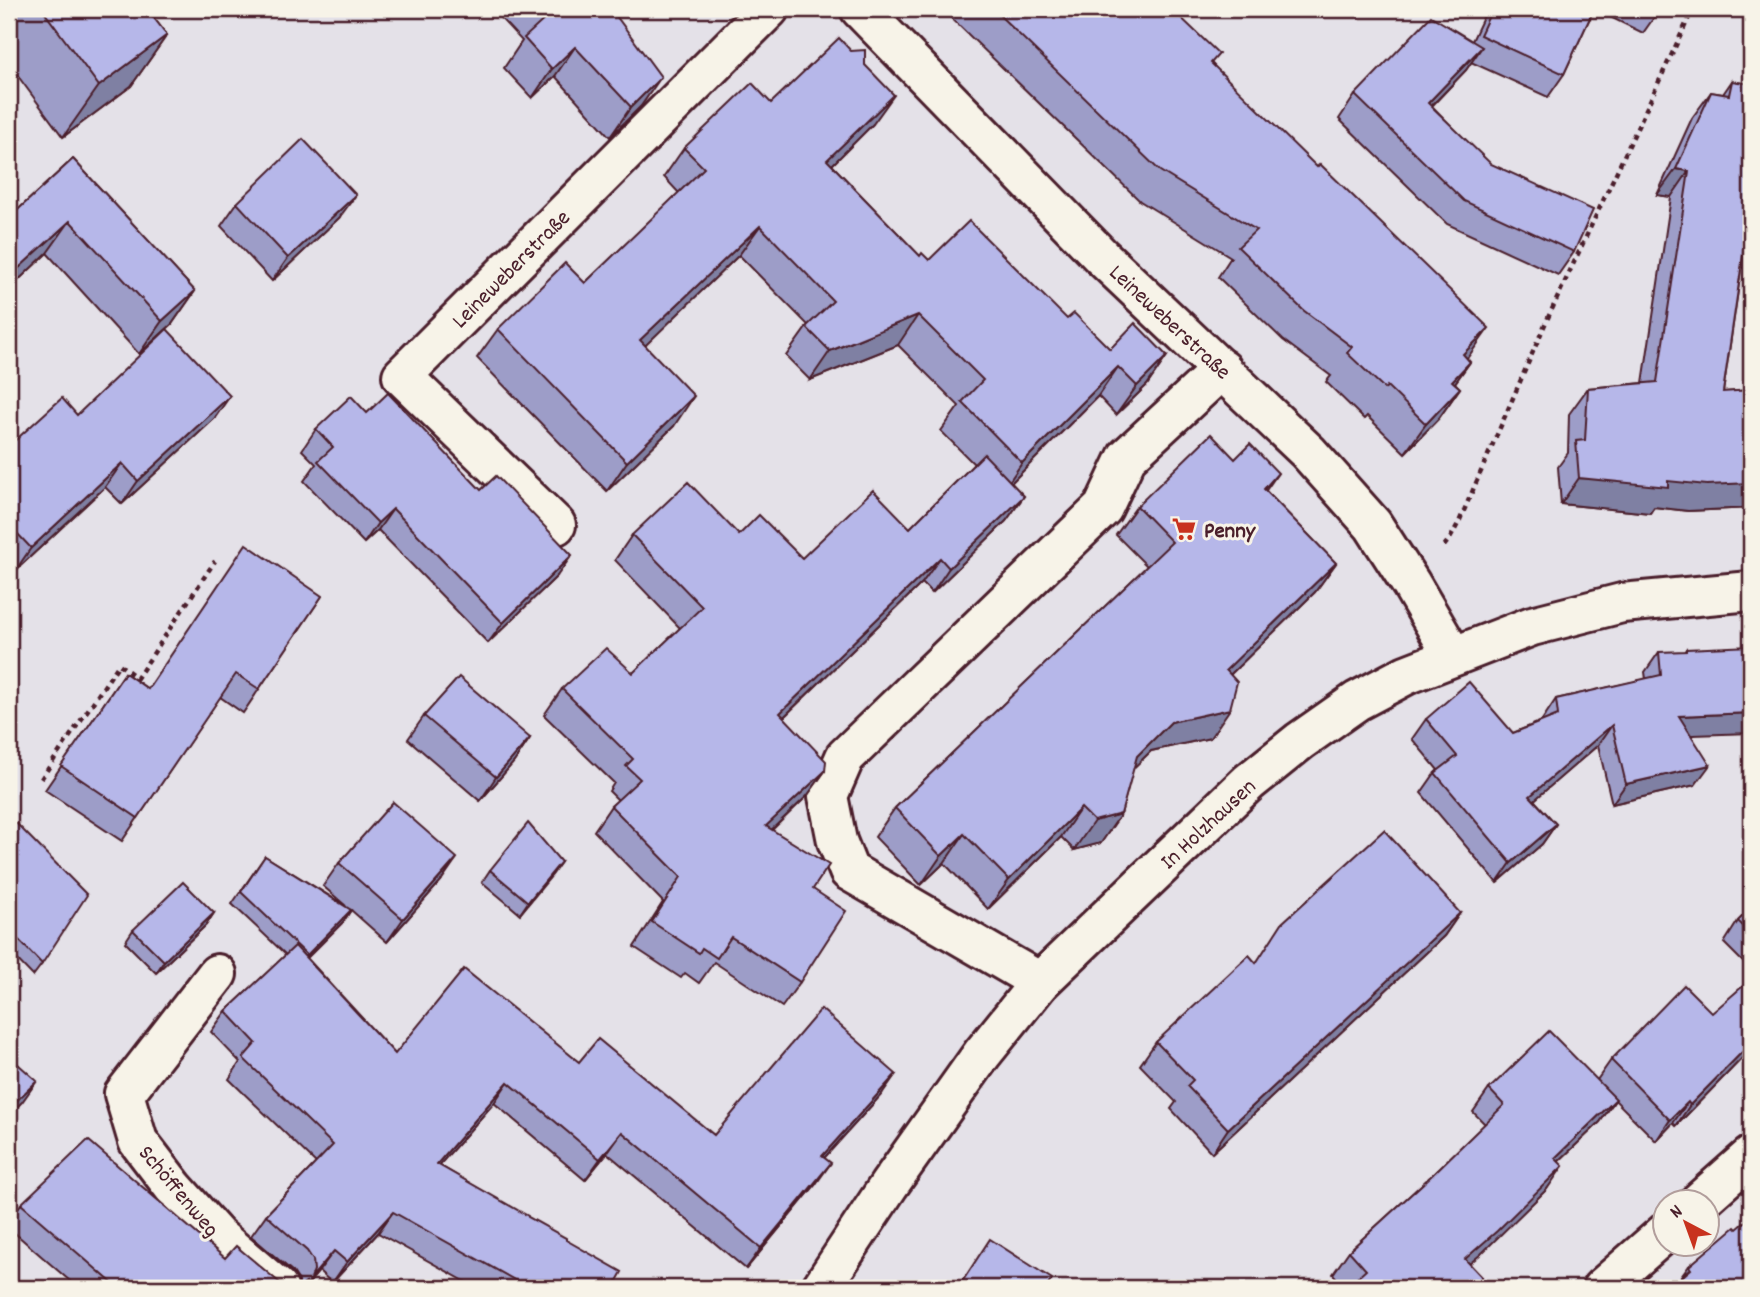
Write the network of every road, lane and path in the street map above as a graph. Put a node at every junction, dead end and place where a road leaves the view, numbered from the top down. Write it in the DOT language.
graph roads {
  1 [pos="769,9"];
  2 [pos="860,9"];
  3 [pos="1693,9"];
  4 [pos="1222,369"];
  5 [pos="556,525"];
  6 [pos="215,561"];
  7 [pos="1411,584"];
  8 [pos="1751,592"];
  9 [pos="1452,656"];
  10 [pos="41,779"];
  11 [pos="217,974"];
  12 [pos="1040,982"];
  13 [pos="1751,1156"];
  14 [pos="1715,1188"];
  15 [pos="1652,1244"];
  16 [pos="278,1288"];
  17 [pos="821,1288"];
  18 [pos="1602,1288"];
  1 -- 5 [label="street, Leineweberstraße"];
  2 -- 4 [label="street, Leineweberstraße"];
  3 -- 7 [label="path"];
  4 -- 7 [label="street, Leineweberstraße"];
  4 -- 12 [label="street"];
  6 -- 10 [label="path"];
  7 -- 9 [label="street, Leineweberstraße"];
  8 -- 9 [label="street, In Holzhausen"];
  9 -- 12 [label="street, In Holzhausen"];
  11 -- 16 [label="street, Schöffenweg"];
  12 -- 17 [label="street, In Holzhausen"];
  13 -- 14 [label="street"];
  15 -- 18 [label="street"];
}
